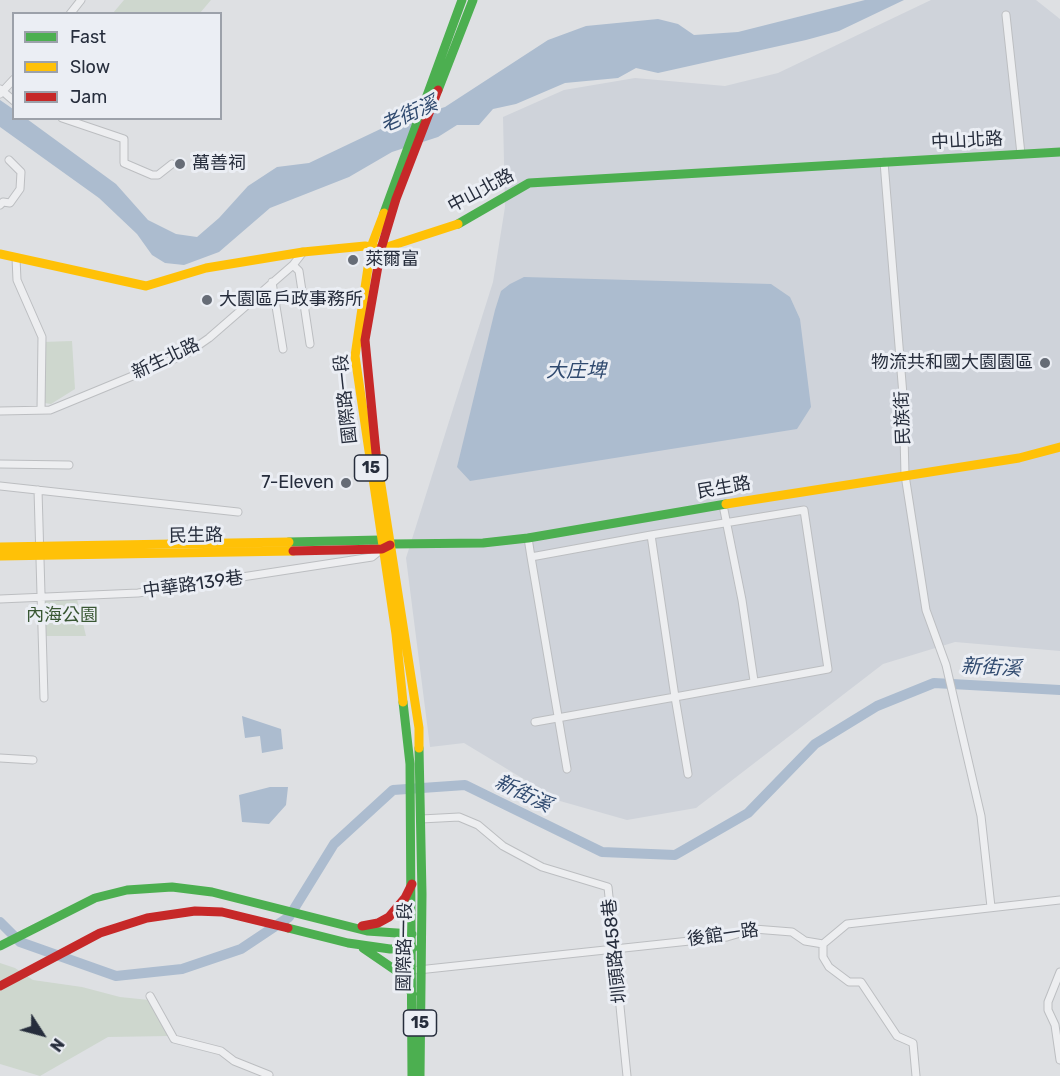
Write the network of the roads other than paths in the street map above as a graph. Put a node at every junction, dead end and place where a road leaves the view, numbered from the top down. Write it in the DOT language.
graph roads {
  1 [pos="81,0"];
  2 [pos="462,0"];
  3 [pos="473,0"];
  4 [pos="72,12"];
  5 [pos="1006,15"];
  6 [pos="12,81"];
  7 [pos="434,86"];
  8 [pos="1,92"];
  9 [pos="68,120"];
  10 [pos="1060,152"];
  11 [pos="1021,154"];
  12 [pos="9,160"];
  13 [pos="884,162"];
  14 [pos="172,164"];
  15 [pos="0,205"];
  16 [pos="376,248"];
  17 [pos="303,252"];
  18 [pos="0,254"];
  19 [pos="16,258"];
  20 [pos="292,265"];
  21 [pos="272,282"];
  22 [pos="310,344"];
  23 [pos="283,349"];
  24 [pos="41,410"];
  25 [pos="0,411"];
  26 [pos="1060,447"];
  27 [pos="0,464"];
  28 [pos="69,465"];
  29 [pos="905,475"];
  30 [pos="0,486"];
  31 [pos="38,490"];
  32 [pos="723,505"];
  33 [pos="238,512"];
  34 [pos="724,522"];
  35 [pos="651,535"];
  36 [pos="528,538"];
  37 [pos="381,544"];
  38 [pos="392,544"];
  39 [pos="0,547"];
  40 [pos="41,551"];
  41 [pos="0,556"];
  42 [pos="531,557"];
  43 [pos="42,596"];
  44 [pos="0,598"];
  45 [pos="754,681"];
  46 [pos="675,697"];
  47 [pos="44,698"];
  48 [pos="558,716"];
  49 [pos="535,722"];
  50 [pos="0,758"];
  51 [pos="33,760"];
  52 [pos="567,769"];
  53 [pos="688,774"];
  54 [pos="421,819"];
  55 [pos="412,884"];
  56 [pos="1060,900"];
  57 [pos="990,907"];
  58 [pos="351,927"];
  59 [pos="417,936"];
  60 [pos="348,943"];
  61 [pos="822,944"];
  62 [pos="0,946"];
  63 [pos="412,948"];
  64 [pos="615,948"];
  65 [pos="416,971"];
  66 [pos="1060,972"];
  67 [pos="0,986"];
  68 [pos="412,994"];
  69 [pos="150,996"];
  70 [pos="1060,1060"];
  71 [pos="269,1075"];
  72 [pos="412,1076"];
  73 [pos="420,1076"];
  74 [pos="627,1076"];
  75 [pos="916,1076"];
  1 -- 4 [label="street"];
  2 -- 7 [label="main road, 15"];
  3 -- 7 [label="main road, 15"];
  5 -- 11 [label="street"];
  6 -- 8 [label="street"];
  7 -- 16 [label="main road, 國際路一段 / 15"];
  9 -- 14 [label="street"];
  10 -- 11 [label="main road, 中山北路"];
  11 -- 13 [label="main road, 中山北路"];
  12 -- 15 [label="street"];
  13 -- 16 [label="main road, 中山北路"];
  13 -- 29 [label="street, 民族街"];
  16 -- 17 [label="main road, 中山北路"];
  16 -- 37 [label="main road, 國際路一段 / 15"];
  16 -- 38 [label="main road, 國際路一段 / 15"];
  17 -- 19 [label="main road, 中山北路"];
  17 -- 20 [label="street, 新生北路"];
  18 -- 19 [label="main road, 中山北路"];
  19 -- 24 [label="street"];
  20 -- 21 [label="street, 新生北路"];
  20 -- 22 [label="street"];
  21 -- 23 [label="street"];
  21 -- 24 [label="street, 新生北路"];
  24 -- 25 [label="street, 新生北路"];
  26 -- 29 [label="main road, 民生路"];
  27 -- 28 [label="street"];
  29 -- 32 [label="main road, 民生路"];
  29 -- 57 [label="street, 民族街"];
  30 -- 31 [label="street"];
  31 -- 33 [label="street"];
  31 -- 40 [label="street"];
  32 -- 34 [label="street"];
  32 -- 36 [label="main road, 民生路"];
  34 -- 35 [label="street"];
  34 -- 45 [label="street"];
  34 -- 45 [label="street"];
  35 -- 42 [label="street"];
  35 -- 46 [label="street"];
  36 -- 38 [label="main road, 民生路"];
  36 -- 42 [label="street"];
  37 -- 38 [label="main road, 民生路"];
  37 -- 40 [label="main road, 民生路"];
  37 -- 43 [label="street, 中華路139巷"];
  37 -- 55 [label="main road, 國際路一段 / 15"];
  38 -- 54 [label="main road, 國際路一段 / 15"];
  39 -- 40 [label="main road, 民生路"];
  40 -- 41 [label="main road, 民生路"];
  40 -- 43 [label="street"];
  42 -- 48 [label="street"];
  43 -- 44 [label="street, 中華路139巷"];
  43 -- 47 [label="street"];
  45 -- 46 [label="street"];
  46 -- 48 [label="street"];
  46 -- 53 [label="street"];
  48 -- 49 [label="street"];
  48 -- 52 [label="street"];
  50 -- 51 [label="street"];
  54 -- 59 [label="main road, 國際路一段 / 15"];
  54 -- 64 [label="street, 圳頭路458巷"];
  55 -- 58 [label="main road"];
  55 -- 59 [label="main road, 國際路一段 / 15"];
  56 -- 57 [label="street"];
  57 -- 61 [label="street"];
  58 -- 59 [label="main road"];
  58 -- 62 [label="main road"];
  59 -- 63 [label="main road"];
  59 -- 65 [label="main road, 國際路一段 / 15"];
  60 -- 63 [label="main road"];
  60 -- 67 [label="main road"];
  60 -- 68 [label="main road"];
  61 -- 64 [label="street, 後館一路"];
  61 -- 75 [label="street"];
  63 -- 65 [label="main road, 國際路一段 / 15"];
  64 -- 65 [label="street, 後館一路"];
  64 -- 74 [label="street, 圳頭路458巷"];
  65 -- 68 [label="main road, 國際路一段 / 15"];
  65 -- 73 [label="main road, 國際路一段 / 15"];
  66 -- 70 [label="street"];
  68 -- 72 [label="main road, 國際路一段 / 15"];
  69 -- 71 [label="street"];
}
